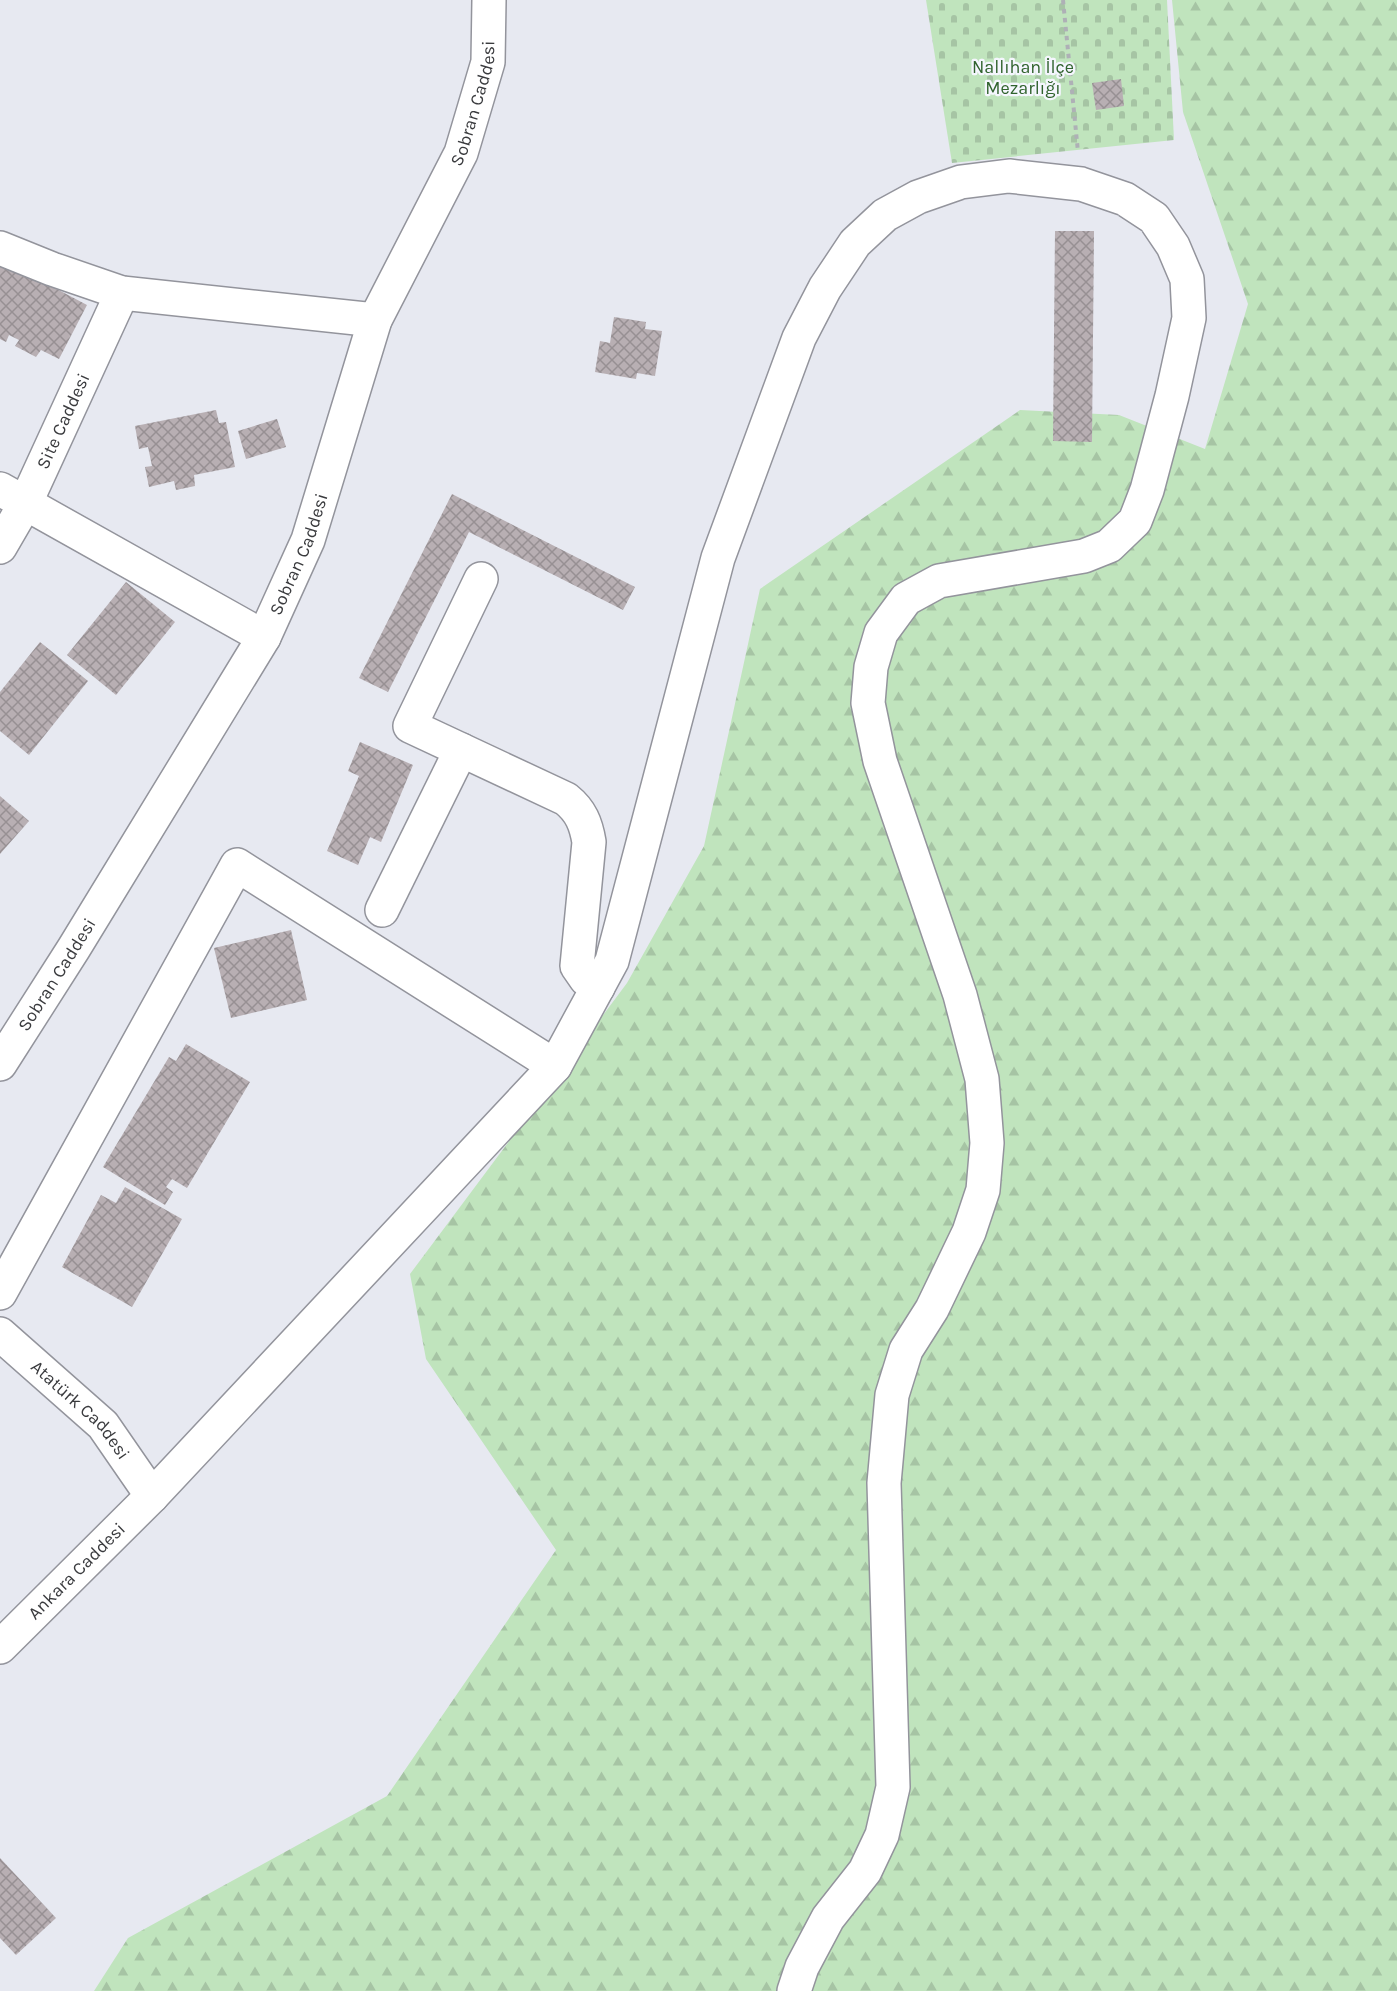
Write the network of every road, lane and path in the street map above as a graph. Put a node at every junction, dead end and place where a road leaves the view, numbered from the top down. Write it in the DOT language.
graph roads {
  1 [pos="489,0"];
  2 [pos="1063,0"];
  3 [pos="1081,184"];
  4 [pos="0,248"];
  5 [pos="122,293"];
  6 [pos="375,320"];
  7 [pos="13,497"];
  8 [pos="0,547"];
  9 [pos="481,579"];
  10 [pos="264,637"];
  11 [pos="461,750"];
  12 [pos="382,910"];
  13 [pos="598,987"];
  14 [pos="0,1064"];
  15 [pos="555,1066"];
  16 [pos="0,1293"];
  17 [pos="0,1334"];
  18 [pos="152,1496"];
  19 [pos="0,1647"];
  20 [pos="794,1991"];
  1 -- 6 [label="street, Sobran Caddesi"];
  2 -- 3 [label="path"];
  3 -- 13 [label="street, Ankara Caddesi"];
  3 -- 20 [label="street, Ankara Caddesi"];
  4 -- 5 [label="street"];
  5 -- 6 [label="street"];
  5 -- 7 [label="street, Site Caddesi"];
  6 -- 10 [label="street, Sobran Caddesi"];
  7 -- 8 [label="street, Site Caddesi"];
  7 -- 10 [label="street"];
  9 -- 11 [label="street"];
  10 -- 14 [label="street, Sobran Caddesi"];
  11 -- 12 [label="street"];
  11 -- 13 [label="street"];
  13 -- 15 [label="street, Ankara Caddesi"];
  15 -- 16 [label="street"];
  15 -- 18 [label="street, Ankara Caddesi"];
  17 -- 18 [label="street, Atatürk Caddesi"];
  18 -- 19 [label="street, Ankara Caddesi"];
}
